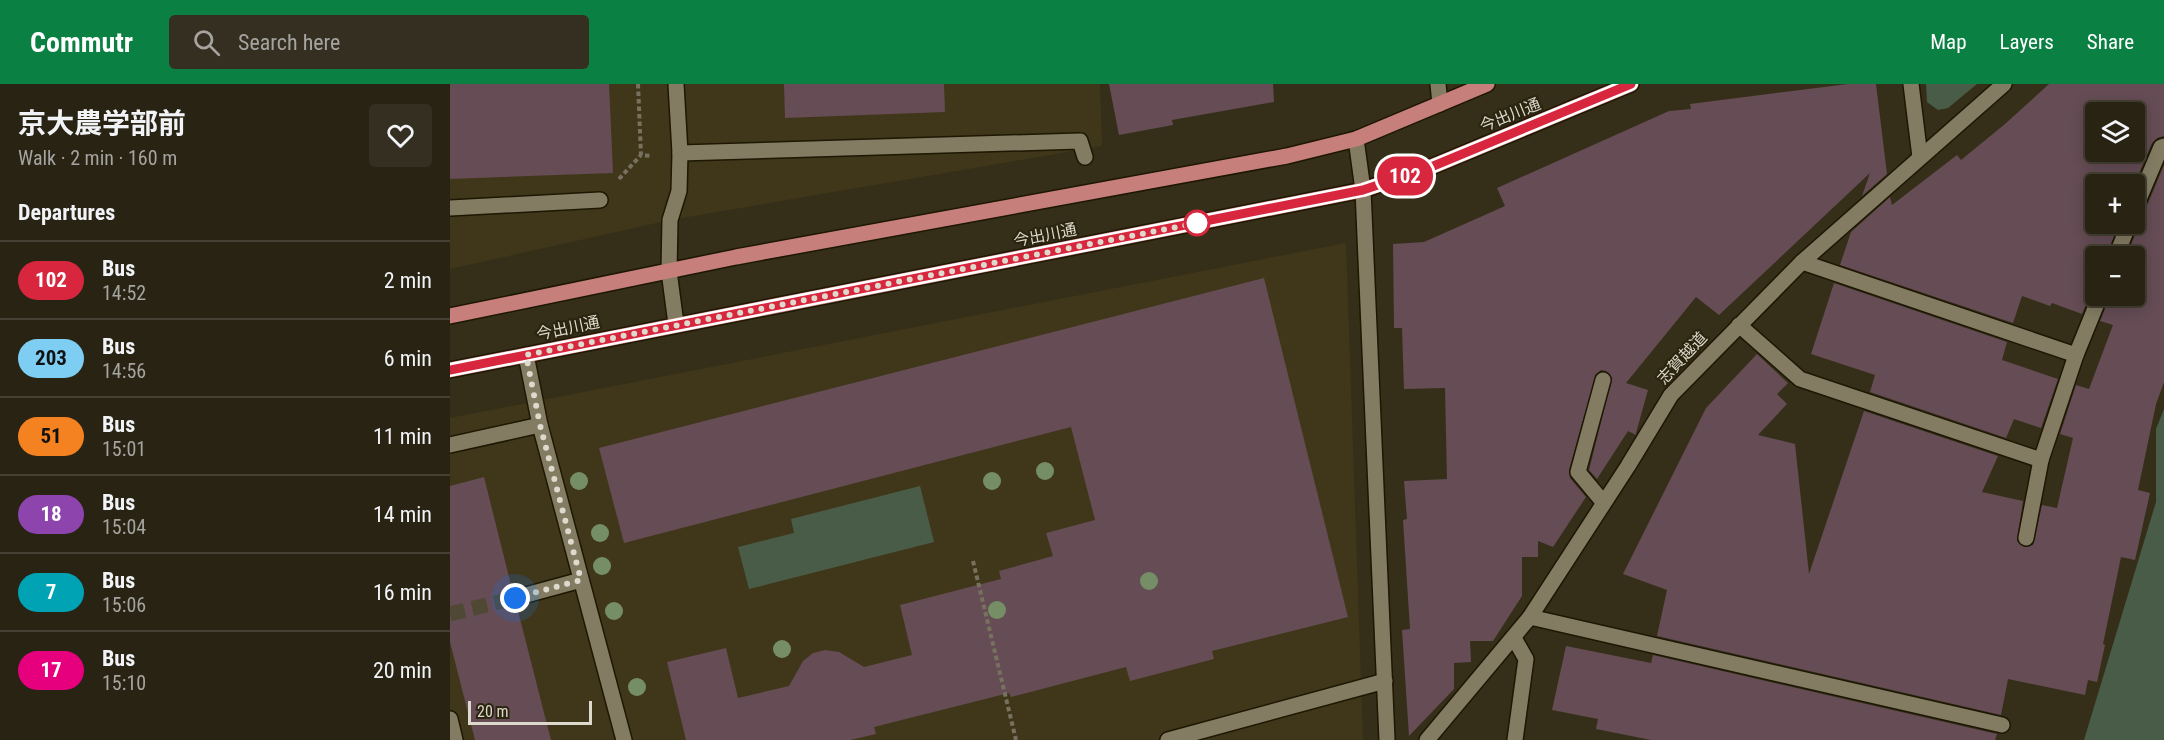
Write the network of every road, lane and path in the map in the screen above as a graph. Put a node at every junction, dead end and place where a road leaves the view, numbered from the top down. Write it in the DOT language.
graph roads {
  1 [pos="676,84"];
  2 [pos="1438,84"];
  3 [pos="1487,84"];
  4 [pos="1631,84"];
  5 [pos="1911,84"];
  6 [pos="2004,84"];
  7 [pos="1440,104"];
  8 [pos="1356,139"];
  9 [pos="2164,146"];
  10 [pos="680,153"];
  11 [pos="1085,157"];
  12 [pos="1920,157"];
  13 [pos="2145,185"];
  14 [pos="1363,190"];
  15 [pos="600,200"];
  16 [pos="450,208"];
  17 [pos="1802,262"];
  18 [pos="669,270"];
  19 [pos="2096,306"];
  20 [pos="450,316"];
  21 [pos="676,324"];
  22 [pos="1739,325"];
  23 [pos="526,355"];
  24 [pos="2076,355"];
  25 [pos="450,370"];
  26 [pos="1603,380"];
  27 [pos="540,425"];
  28 [pos="450,445"];
  29 [pos="2042,460"];
  30 [pos="1603,502"];
  31 [pos="2026,538"];
  32 [pos="973,561"];
  33 [pos="581,580"];
  34 [pos="515,598"];
  35 [pos="1530,617"];
  36 [pos="1514,638"];
  37 [pos="1384,681"];
  38 [pos="450,719"];
  39 [pos="2002,725"];
  40 [pos="455,740"];
  41 [pos="624,740"];
  42 [pos="1016,740"];
  43 [pos="1168,740"];
  44 [pos="1387,740"];
  45 [pos="1427,740"];
  46 [pos="1515,740"];
  1 -- 10 [label="street"];
  2 -- 7 [label="street"];
  3 -- 7 [label="main road, 今出川通"];
  4 -- 14 [label="main road, 今出川通"];
  5 -- 12 [label="street"];
  6 -- 12 [label="street, 志賀越道"];
  7 -- 8 [label="main road, 今出川通"];
  8 -- 14 [label="street"];
  8 -- 18 [label="main road, 今出川通"];
  9 -- 13 [label="street"];
  10 -- 11 [label="street"];
  10 -- 18 [label="street"];
  12 -- 17 [label="street, 志賀越道"];
  14 -- 21 [label="main road, 今出川通"];
  14 -- 37 [label="street"];
  15 -- 16 [label="street"];
  17 -- 22 [label="street, 志賀越道"];
  17 -- 24 [label="street"];
  18 -- 20 [label="main road, 今出川通"];
  18 -- 21 [label="street"];
  19 -- 24 [label="street"];
  21 -- 23 [label="main road, 今出川通"];
  22 -- 29 [label="street"];
  22 -- 30 [label="street, 志賀越道"];
  23 -- 25 [label="main road, 今出川通"];
  23 -- 27 [label="street"];
  24 -- 29 [label="street"];
  26 -- 30 [label="street"];
  27 -- 28 [label="street"];
  27 -- 33 [label="street"];
  29 -- 31 [label="street"];
  30 -- 35 [label="street, 志賀越道"];
  32 -- 42 [label="path"];
  33 -- 34 [label="street"];
  33 -- 41 [label="street"];
  35 -- 36 [label="street, 志賀越道"];
  35 -- 39 [label="street"];
  36 -- 45 [label="street, 志賀越道"];
  36 -- 46 [label="street"];
  37 -- 43 [label="street"];
  37 -- 44 [label="street"];
  38 -- 40 [label="street"];
}
